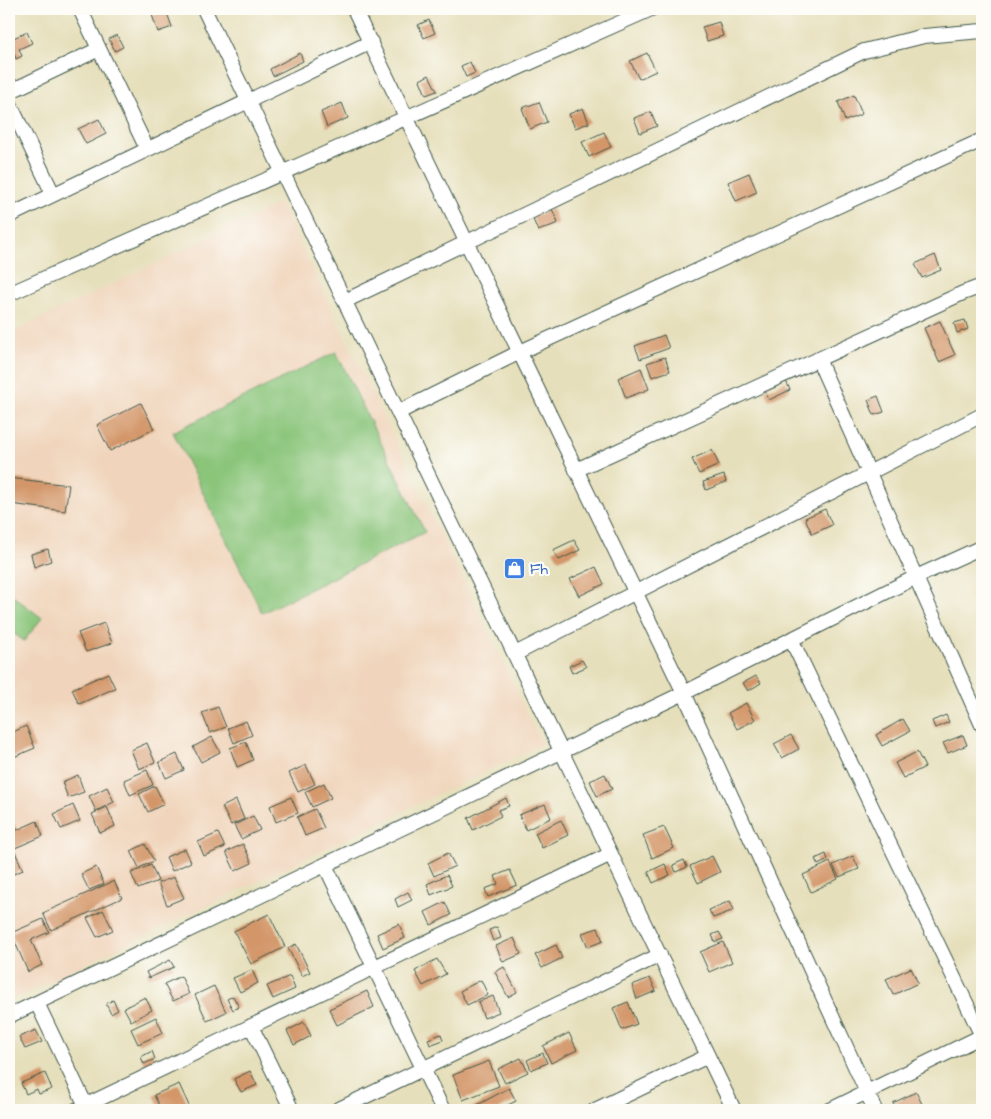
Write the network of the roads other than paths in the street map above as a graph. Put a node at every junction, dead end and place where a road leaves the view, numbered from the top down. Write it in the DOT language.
graph roads {
  1 [pos="80,9"];
  2 [pos="204,9"];
  3 [pos="354,9"];
  4 [pos="651,9"];
  5 [pos="982,31"];
  6 [pos="371,42"];
  7 [pos="99,49"];
  8 [pos="9,92"];
  9 [pos="249,101"];
  10 [pos="9,102"];
  11 [pos="406,117"];
  12 [pos="982,140"];
  13 [pos="147,149"];
  14 [pos="282,173"];
  15 [pos="53,194"];
  16 [pos="9,216"];
  17 [pos="467,242"];
  18 [pos="982,286"];
  19 [pos="9,294"];
  20 [pos="345,301"];
  21 [pos="520,352"];
  22 [pos="818,359"];
  23 [pos="398,412"];
  24 [pos="982,415"];
  25 [pos="576,470"];
  26 [pos="869,473"];
  27 [pos="982,547"];
  28 [pos="916,577"];
  29 [pos="635,592"];
  30 [pos="791,639"];
  31 [pos="515,654"];
  32 [pos="684,693"];
  33 [pos="982,725"];
  34 [pos="562,751"];
  35 [pos="611,854"];
  36 [pos="325,865"];
  37 [pos="660,955"];
  38 [pos="374,967"];
  39 [pos="37,1003"];
  40 [pos="9,1016"];
  41 [pos="252,1026"];
  42 [pos="982,1036"];
  43 [pos="708,1056"];
  44 [pos="423,1069"];
  45 [pos="867,1092"];
  46 [pos="83,1109"];
  47 [pos="292,1110"];
  48 [pos="337,1110"];
  49 [pos="443,1110"];
  50 [pos="595,1110"];
  51 [pos="734,1110"];
  52 [pos="830,1110"];
  53 [pos="875,1110"];
  1 -- 7 [label="street"];
  2 -- 9 [label="street"];
  3 -- 6 [label="street"];
  4 -- 11 [label="street"];
  5 -- 17 [label="street"];
  6 -- 9 [label="street"];
  6 -- 11 [label="street"];
  7 -- 8 [label="street"];
  7 -- 13 [label="street"];
  9 -- 13 [label="street"];
  9 -- 14 [label="street"];
  10 -- 15 [label="street"];
  11 -- 14 [label="street"];
  11 -- 17 [label="street"];
  12 -- 21 [label="street"];
  13 -- 15 [label="street"];
  14 -- 19 [label="street"];
  14 -- 20 [label="street"];
  15 -- 16 [label="street"];
  17 -- 20 [label="street"];
  17 -- 21 [label="street"];
  18 -- 22 [label="street"];
  20 -- 23 [label="street"];
  21 -- 23 [label="street"];
  21 -- 25 [label="street"];
  22 -- 25 [label="street"];
  22 -- 26 [label="street"];
  23 -- 31 [label="street"];
  24 -- 26 [label="street"];
  25 -- 29 [label="street"];
  26 -- 28 [label="street"];
  26 -- 29 [label="street"];
  27 -- 28 [label="street"];
  28 -- 30 [label="street"];
  28 -- 33 [label="street"];
  29 -- 31 [label="street"];
  29 -- 32 [label="street"];
  30 -- 32 [label="street"];
  30 -- 42 [label="street"];
  31 -- 34 [label="street"];
  32 -- 34 [label="street"];
  32 -- 45 [label="street"];
  34 -- 35 [label="street"];
  34 -- 36 [label="street"];
  35 -- 37 [label="street"];
  35 -- 38 [label="street"];
  36 -- 38 [label="street"];
  36 -- 39 [label="street"];
  37 -- 43 [label="street"];
  37 -- 44 [label="street"];
  38 -- 41 [label="street"];
  38 -- 44 [label="street"];
  39 -- 40 [label="street"];
  39 -- 46 [label="street"];
  41 -- 46 [label="street"];
  41 -- 47 [label="street"];
  42 -- 45 [label="street"];
  43 -- 50 [label="street"];
  43 -- 51 [label="street"];
  44 -- 48 [label="street"];
  44 -- 49 [label="street"];
  45 -- 52 [label="street"];
  45 -- 53 [label="street"];
}
